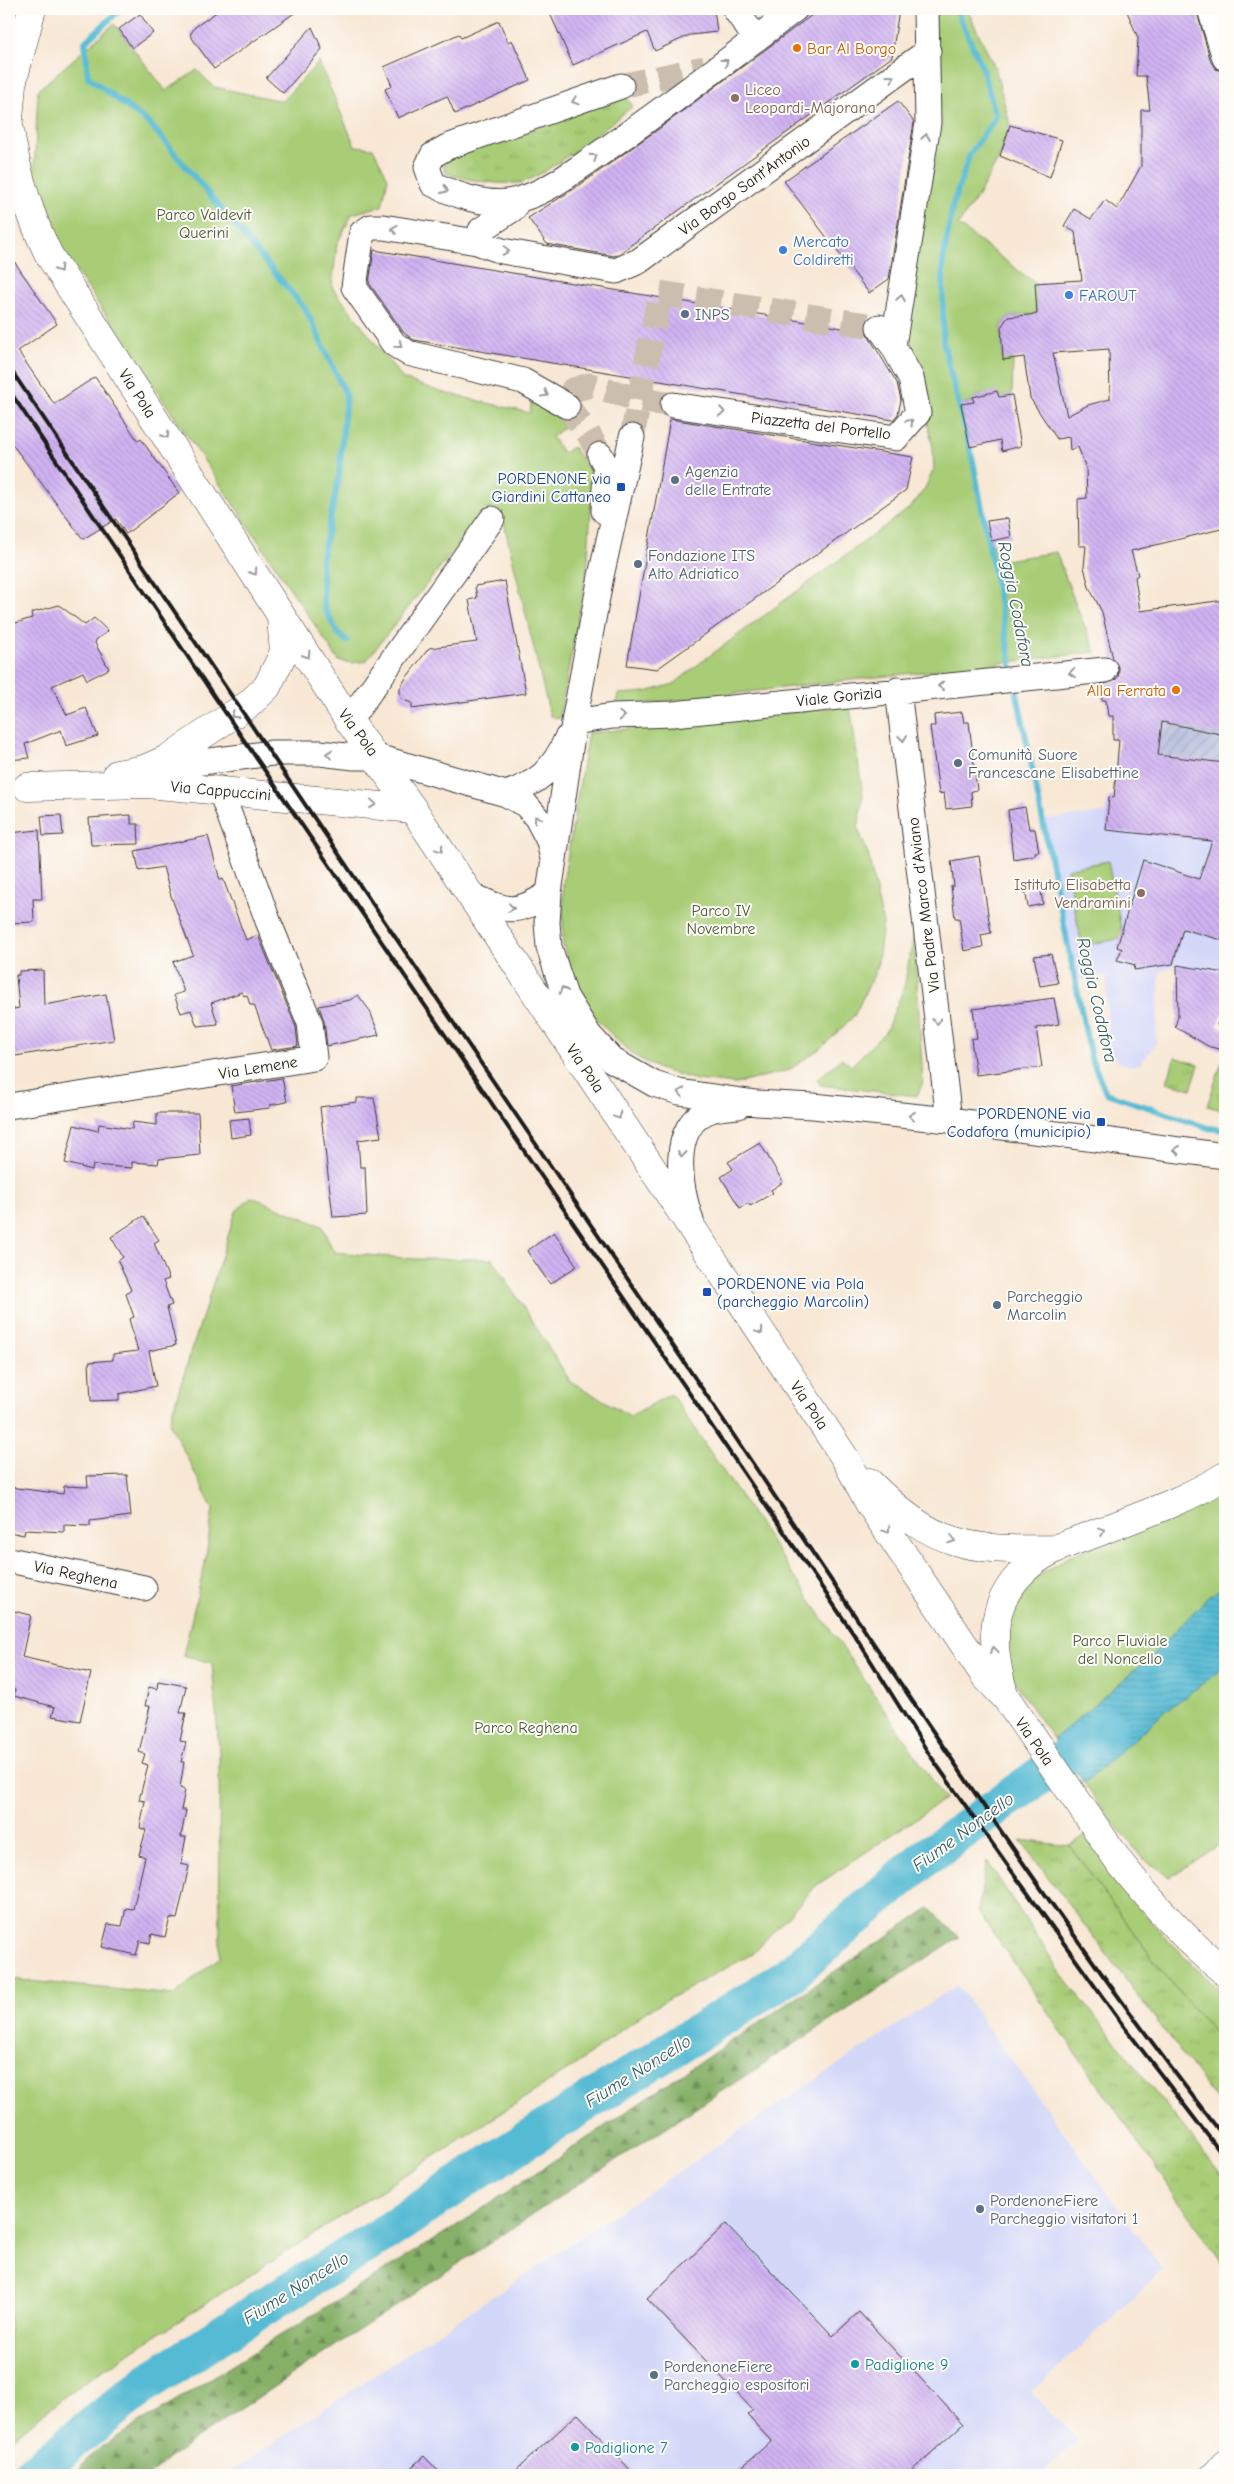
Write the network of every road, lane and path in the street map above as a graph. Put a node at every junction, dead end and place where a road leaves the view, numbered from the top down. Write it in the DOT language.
graph roads {
  1 [pos="32,9"];
  2 [pos="735,9"];
  3 [pos="795,9"];
  4 [pos="914,9"];
  5 [pos="926,9"];
  6 [pos="1210,9"];
  7 [pos="756,39"];
  8 [pos="928,51"];
  9 [pos="1225,58"];
  10 [pos="621,86"];
  11 [pos="9,119"];
  12 [pos="9,125"];
  13 [pos="514,208"];
  14 [pos="477,242"];
  15 [pos="674,405"];
  16 [pos="566,406"];
  17 [pos="630,439"];
  18 [pos="600,455"];
  19 [pos="492,518"];
  20 [pos="601,576"];
  21 [pos="281,614"];
  22 [pos="1105,670"];
  23 [pos="898,690"];
  24 [pos="348,720"];
  25 [pos="574,722"];
  26 [pos="377,757"];
  27 [pos="144,769"];
  28 [pos="18,788"];
  29 [pos="220,789"];
  30 [pos="506,794"];
  31 [pos="414,809"];
  32 [pos="554,864"];
  33 [pos="549,894"];
  34 [pos="471,895"];
  35 [pos="756,1104"];
  36 [pos="9,1106"];
  37 [pos="949,1120"];
  38 [pos="1224,1156"];
  39 [pos="695,1232"];
  40 [pos="845,1458"];
  41 [pos="1225,1476"];
  42 [pos="1056,1549"];
  43 [pos="9,1560"];
  44 [pos="144,1588"];
  45 [pos="1006,1698"];
  46 [pos="1225,1972"];
  47 [pos="1225,2464"];
  48 [pos="1214,2475"];
  1 -- 11 [label="main road"];
  2 -- 7 [label="street"];
  3 -- 7 [label="street"];
  4 -- 8 [label="street"];
  5 -- 8 [label="street"];
  6 -- 9 [label="street"];
  10 -- 7 [label="street, one-way"];
  14 -- 8 [label="street, Via Borgo Sant'Antonio, one-way"];
  15 -- 8 [label="street, Piazzetta del Portello, one-way"];
  12 -- 21 [label="main road, Via Pola, one-way"];
  13 -- 14 [label="street"];
  14 -- 16 [label="street, Via Borgo Sant'Antonio, one-way"];
  17 -- 20 [label="street"];
  18 -- 20 [label="street"];
  19 -- 24 [label="street"];
  20 -- 25 [label="street"];
  21 -- 24 [label="main road, Via Pola, one-way"];
  21 -- 27 [label="main road, Via Cappuccini, one-way"];
  22 -- 23 [label="street, Viale Gorizia, one-way"];
  25 -- 23 [label="street, Viale Gorizia, one-way"];
  23 -- 37 [label="street, Via Padre Marco d'Aviano, one-way"];
  24 -- 26 [label="main road, Via Pola"];
  25 -- 30 [label="street"];
  25 -- 32 [label="street"];
  26 -- 27 [label="street, Via Cappuccini, one-way"];
  26 -- 30 [label="street, Via Cappuccini"];
  26 -- 31 [label="main road, Via Pola"];
  27 -- 28 [label="main road, Via Cappuccini"];
  28 -- 29 [label="main road, Via Cappuccini"];
  29 -- 31 [label="main road, Via Cappuccini, one-way"];
  29 -- 36 [label="street, Via Lemene"];
  32 -- 30 [label="street, Via Cappuccini, one-way"];
  31 -- 34 [label="main road, Via Pola, one-way"];
  32 -- 33 [label="street"];
  34 -- 33 [label="street, one-way"];
  35 -- 33 [label="street, one-way"];
  34 -- 39 [label="main road, Via Pola, one-way"];
  37 -- 35 [label="street, one-way"];
  35 -- 39 [label="street, one-way"];
  38 -- 37 [label="street, one-way"];
  39 -- 40 [label="main road, Via Pola, one-way"];
  40 -- 42 [label="main road, one-way"];
  40 -- 45 [label="main road, Via Pola, one-way"];
  42 -- 41 [label="main road, one-way"];
  45 -- 42 [label="main road, one-way"];
  43 -- 44 [label="street, Via Reghena"];
  45 -- 46 [label="main road, Via Pola"];
  47 -- 48 [label="main road"];
}
